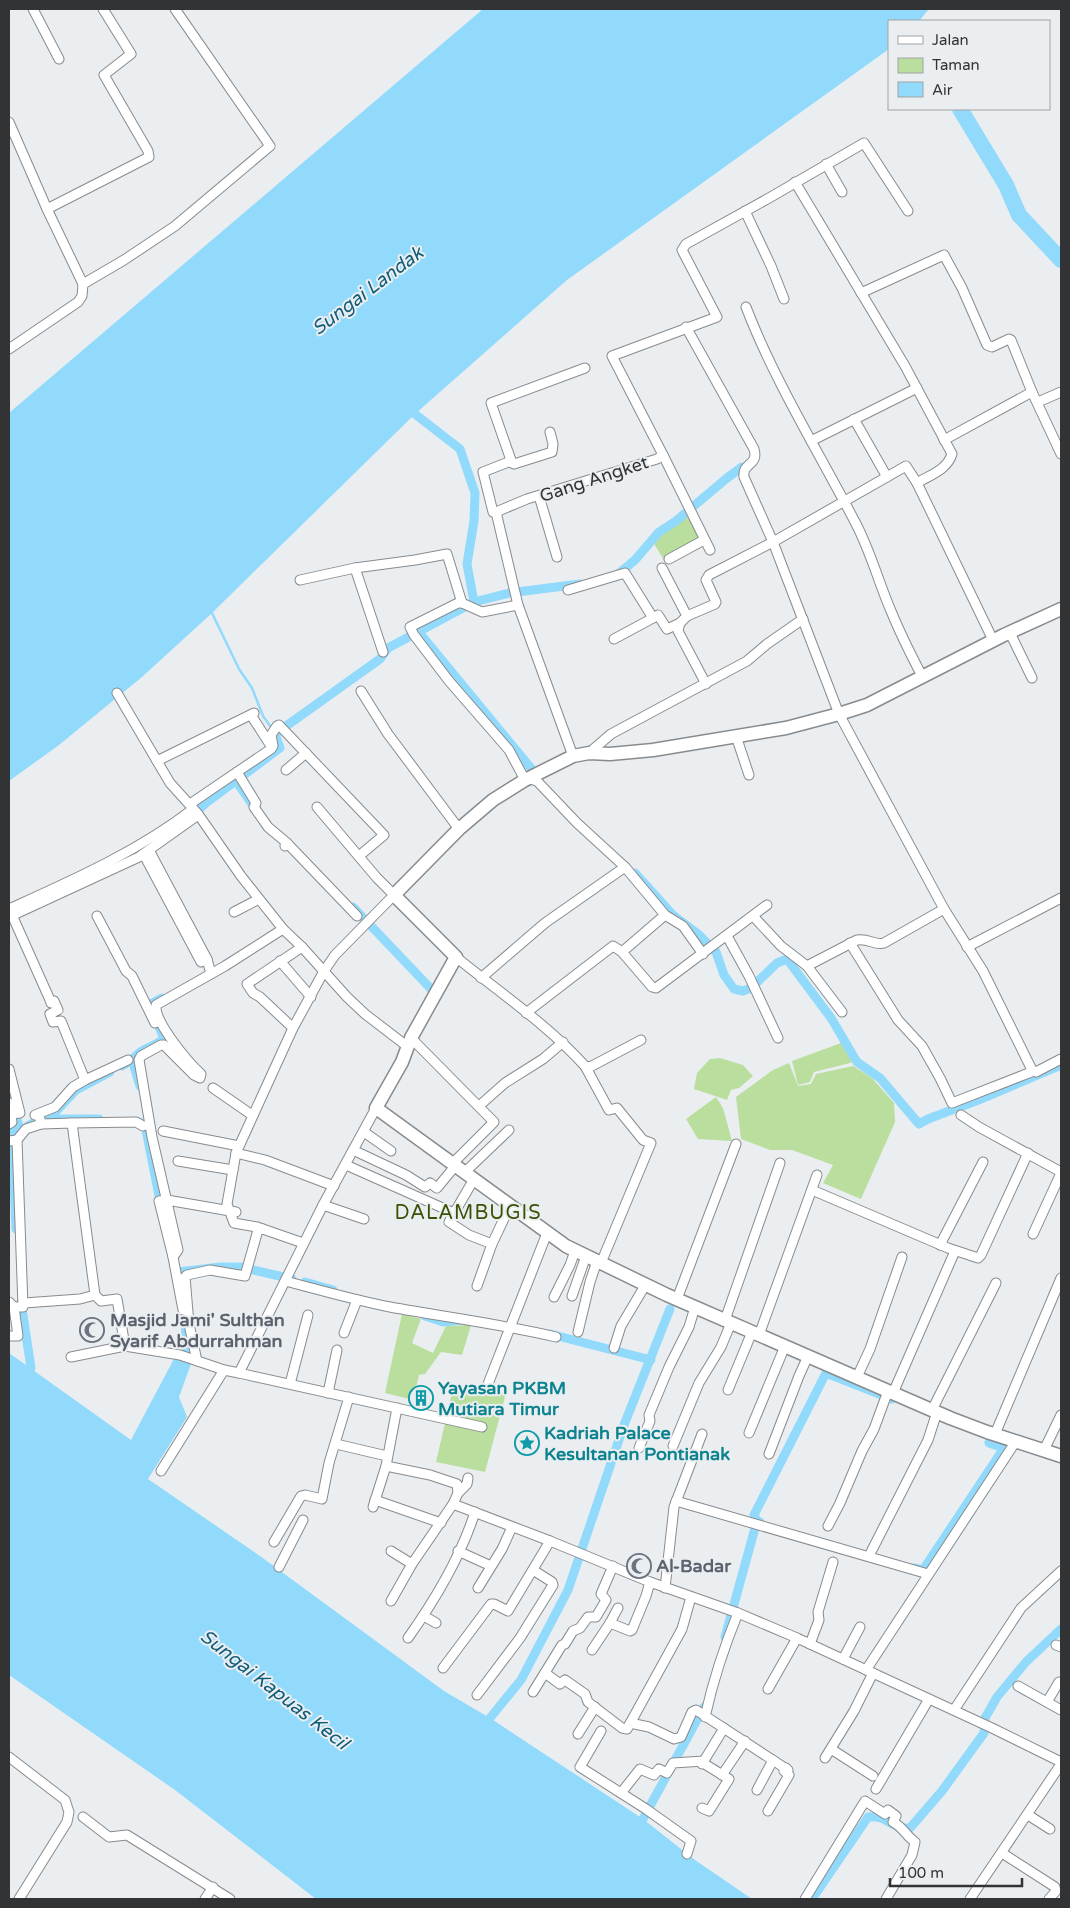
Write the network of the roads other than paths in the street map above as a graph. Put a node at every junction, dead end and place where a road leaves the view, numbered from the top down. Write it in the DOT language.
graph roads {
  1 [pos="33,9"];
  2 [pos="103,9"];
  3 [pos="175,9"];
  4 [pos="59,59"];
  5 [pos="9,122"];
  6 [pos="826,164"];
  7 [pos="795,182"];
  8 [pos="842,192"];
  9 [pos="47,209"];
  10 [pos="746,210"];
  11 [pos="908,211"];
  12 [pos="83,284"];
  13 [pos="861,292"];
  14 [pos="784,299"];
  15 [pos="746,307"];
  16 [pos="686,327"];
  17 [pos="9,349"];
  18 [pos="585,368"];
  19 [pos="917,388"];
  20 [pos="1032,392"];
  21 [pos="1061,392"];
  22 [pos="1038,402"];
  23 [pos="854,419"];
  24 [pos="550,432"];
  25 [pos="944,440"];
  26 [pos="811,441"];
  27 [pos="1061,453"];
  28 [pos="663,455"];
  29 [pos="510,461"];
  30 [pos="887,477"];
  31 [pos="917,483"];
  32 [pos="539,496"];
  33 [pos="844,502"];
  34 [pos="496,512"];
  35 [pos="704,540"];
  36 [pos="773,542"];
  37 [pos="710,550"];
  38 [pos="557,557"];
  39 [pos="669,559"];
  40 [pos="355,568"];
  41 [pos="662,568"];
  42 [pos="300,580"];
  43 [pos="568,590"];
  44 [pos="517,601"];
  45 [pos="466,605"];
  46 [pos="1061,609"];
  47 [pos="653,618"];
  48 [pos="803,619"];
  49 [pos="684,620"];
  50 [pos="1010,632"];
  51 [pos="614,639"];
  52 [pos="993,640"];
  53 [pos="382,652"];
  54 [pos="922,676"];
  55 [pos="1032,678"];
  56 [pos="706,684"];
  57 [pos="361,691"];
  58 [pos="117,693"];
  59 [pos="839,714"];
  60 [pos="736,736"];
  61 [pos="274,750"];
  62 [pos="306,753"];
  63 [pos="589,753"];
  64 [pos="573,756"];
  65 [pos="157,761"];
  66 [pos="286,770"];
  67 [pos="237,772"];
  68 [pos="749,775"];
  69 [pos="532,777"];
  70 [pos="317,807"];
  71 [pos="194,810"];
  72 [pos="177,826"];
  73 [pos="459,828"];
  74 [pos="147,852"];
  75 [pos="359,856"];
  76 [pos="625,867"];
  77 [pos="92,875"];
  78 [pos="394,895"];
  79 [pos="259,899"];
  80 [pos="1061,899"];
  81 [pos="767,906"];
  82 [pos="944,908"];
  83 [pos="234,912"];
  84 [pos="10,914"];
  85 [pos="97,916"];
  86 [pos="357,916"];
  87 [pos="665,916"];
  88 [pos="753,916"];
  89 [pos="283,929"];
  90 [pos="727,936"];
  91 [pos="850,943"];
  92 [pos="302,947"];
  93 [pos="968,947"];
  94 [pos="622,952"];
  95 [pos="705,952"];
  96 [pos="456,957"];
  97 [pos="280,961"];
  98 [pos="807,966"];
  99 [pos="324,971"];
  100 [pos="211,974"];
  101 [pos="481,978"];
  102 [pos="311,997"];
  103 [pos="842,1012"];
  104 [pos="526,1013"];
  105 [pos="162,1027"];
  106 [pos="293,1028"];
  107 [pos="778,1038"];
  108 [pos="640,1040"];
  109 [pos="564,1042"];
  110 [pos="410,1043"];
  111 [pos="1061,1059"];
  112 [pos="128,1060"];
  113 [pos="585,1066"];
  114 [pos="9,1069"];
  115 [pos="1034,1071"];
  116 [pos="85,1080"];
  117 [pos="213,1088"];
  118 [pos="9,1103"];
  119 [pos="479,1106"];
  120 [pos="376,1108"];
  121 [pos="16,1114"];
  122 [pos="252,1115"];
  123 [pos="961,1115"];
  124 [pos="72,1123"];
  125 [pos="9,1124"];
  126 [pos="41,1124"];
  127 [pos="143,1126"];
  128 [pos="509,1130"];
  129 [pos="163,1131"];
  130 [pos="364,1132"];
  131 [pos="13,1141"];
  132 [pos="736,1144"];
  133 [pos="238,1149"];
  134 [pos="353,1150"];
  135 [pos="391,1150"];
  136 [pos="1028,1153"];
  137 [pos="178,1160"];
  138 [pos="983,1162"];
  139 [pos="780,1163"];
  140 [pos="346,1165"];
  141 [pos="233,1170"];
  142 [pos="462,1170"];
  143 [pos="1061,1172"];
  144 [pos="818,1175"];
  145 [pos="334,1186"];
  146 [pos="812,1190"];
  147 [pos="167,1200"];
  148 [pos="322,1206"];
  149 [pos="510,1206"];
  150 [pos="233,1211"];
  151 [pos="454,1213"];
  152 [pos="364,1219"];
  153 [pos="263,1229"];
  154 [pos="547,1233"];
  155 [pos="1033,1234"];
  156 [pos="303,1243"];
  157 [pos="492,1244"];
  158 [pos="940,1245"];
  159 [pos="955,1251"];
  160 [pos="902,1257"];
  161 [pos="590,1258"];
  162 [pos="1061,1278"];
  163 [pos="285,1281"];
  164 [pos="996,1282"];
  165 [pos="646,1284"];
  166 [pos="477,1286"];
  167 [pos="95,1295"];
  168 [pos="572,1296"];
  169 [pos="554,1297"];
  170 [pos="677,1299"];
  171 [pos="356,1300"];
  172 [pos="18,1305"];
  173 [pos="695,1307"];
  174 [pos="188,1310"];
  175 [pos="308,1315"];
  176 [pos="728,1321"];
  177 [pos="511,1326"];
  178 [pos="578,1332"];
  179 [pos="344,1333"];
  180 [pos="755,1333"];
  181 [pos="9,1336"];
  182 [pos="556,1337"];
  183 [pos="125,1346"];
  184 [pos="784,1346"];
  185 [pos="614,1348"];
  186 [pos="337,1350"];
  187 [pos="808,1356"];
  188 [pos="71,1357"];
  189 [pos="195,1360"];
  190 [pos="224,1370"];
  191 [pos="238,1373"];
  192 [pos="857,1377"];
  193 [pos="290,1384"];
  194 [pos="488,1384"];
  195 [pos="728,1390"];
  196 [pos="890,1392"];
  197 [pos="328,1393"];
  198 [pos="349,1398"];
  199 [pos="397,1408"];
  200 [pos="934,1411"];
  201 [pos="1061,1415"];
  202 [pos="482,1428"];
  203 [pos="749,1433"];
  204 [pos="702,1434"];
  205 [pos="992,1434"];
  206 [pos="1016,1441"];
  207 [pos="336,1444"];
  208 [pos="674,1446"];
  209 [pos="639,1448"];
  210 [pos="1044,1450"];
  211 [pos="769,1454"];
  212 [pos="387,1456"];
  213 [pos="1061,1456"];
  214 [pos="386,1466"];
  215 [pos="161,1471"];
  216 [pos="468,1478"];
  217 [pos="458,1493"];
  218 [pos="676,1501"];
  219 [pos="453,1504"];
  220 [pos="475,1512"];
  221 [pos="303,1520"];
  222 [pos="440,1522"];
  223 [pos="828,1526"];
  224 [pos="512,1527"];
  225 [pos="550,1541"];
  226 [pos="274,1542"];
  227 [pos="391,1551"];
  228 [pos="458,1551"];
  229 [pos="871,1552"];
  230 [pos="833,1562"];
  231 [pos="412,1564"];
  232 [pos="491,1566"];
  233 [pos="613,1566"];
  234 [pos="279,1567"];
  235 [pos="533,1570"];
  236 [pos="1061,1570"];
  237 [pos="928,1574"];
  238 [pos="650,1582"];
  239 [pos="478,1588"];
  240 [pos="665,1588"];
  241 [pos="691,1597"];
  242 [pos="391,1601"];
  243 [pos="618,1608"];
  244 [pos="737,1612"];
  245 [pos="424,1616"];
  246 [pos="436,1623"];
  247 [pos="610,1623"];
  248 [pos="860,1627"];
  249 [pos="408,1638"];
  250 [pos="797,1638"];
  251 [pos="810,1644"];
  252 [pos="592,1650"];
  253 [pos="843,1659"];
  254 [pos="443,1668"];
  255 [pos="870,1672"];
  256 [pos="545,1673"];
  257 [pos="1058,1682"];
  258 [pos="1018,1686"];
  259 [pos="768,1689"];
  260 [pos="533,1692"];
  261 [pos="477,1695"];
  262 [pos="929,1699"];
  263 [pos="1046,1702"];
  264 [pos="595,1706"];
  265 [pos="954,1710"];
  266 [pos="1061,1710"];
  267 [pos="705,1717"];
  268 [pos="630,1723"];
  269 [pos="724,1728"];
  270 [pos="600,1732"];
  271 [pos="578,1734"];
  272 [pos="745,1741"];
  273 [pos="831,1749"];
  274 [pos="9,1757"];
  275 [pos="825,1758"];
  276 [pos="773,1760"];
  277 [pos="703,1763"];
  278 [pos="1061,1763"];
  279 [pos="722,1775"];
  280 [pos="873,1776"];
  281 [pos="876,1789"];
  282 [pos="757,1790"];
  283 [pos="621,1793"];
  284 [pos="702,1808"];
  285 [pos="768,1811"];
  286 [pos="1028,1815"];
  287 [pos="83,1817"];
  288 [pos="1050,1829"];
  289 [pos="1002,1853"];
  290 [pos="686,1854"];
  291 [pos="213,1887"];
  292 [pos="19,1899"];
  293 [pos="205,1899"];
  294 [pos="230,1899"];
  295 [pos="805,1899"];
  296 [pos="886,1899"];
  297 [pos="970,1899"];
  298 [pos="1050,1899"];
  1 -- 4 [label="street"];
  2 -- 9 [label="street"];
  3 -- 12 [label="street"];
  5 -- 9 [label="street"];
  6 -- 7 [label="street, Gang Angket"];
  6 -- 8 [label="street"];
  6 -- 11 [label="street, Gang Angket"];
  7 -- 10 [label="street, Gang Angket"];
  7 -- 13 [label="street"];
  9 -- 12 [label="street"];
  10 -- 14 [label="street"];
  10 -- 16 [label="street, Gang Angket"];
  12 -- 17 [label="street"];
  13 -- 19 [label="street"];
  13 -- 20 [label="street"];
  15 -- 26 [label="street"];
  16 -- 28 [label="street, Gang Angket"];
  16 -- 36 [label="street"];
  18 -- 29 [label="street"];
  19 -- 23 [label="street"];
  19 -- 25 [label="street"];
  20 -- 22 [label="street"];
  20 -- 25 [label="street"];
  21 -- 22 [label="street"];
  22 -- 27 [label="street"];
  23 -- 26 [label="street"];
  23 -- 30 [label="street"];
  24 -- 29 [label="street"];
  25 -- 31 [label="street"];
  26 -- 33 [label="street"];
  28 -- 32 [label="street, Gang Angket"];
  28 -- 35 [label="street"];
  29 -- 34 [label="street"];
  30 -- 31 [label="street"];
  30 -- 33 [label="street"];
  31 -- 52 [label="street"];
  32 -- 34 [label="street, Gang Angket"];
  32 -- 38 [label="street"];
  33 -- 36 [label="street"];
  33 -- 54 [label="street"];
  34 -- 44 [label="street"];
  35 -- 37 [label="street"];
  35 -- 39 [label="street"];
  36 -- 48 [label="street"];
  36 -- 49 [label="street"];
  40 -- 42 [label="street"];
  40 -- 45 [label="street"];
  40 -- 53 [label="street"];
  41 -- 49 [label="street"];
  43 -- 47 [label="street"];
  44 -- 45 [label="street"];
  44 -- 64 [label="street"];
  45 -- 69 [label="street"];
  46 -- 50 [label="street"];
  47 -- 49 [label="street"];
  47 -- 51 [label="street"];
  48 -- 56 [label="street"];
  48 -- 59 [label="street"];
  49 -- 56 [label="street"];
  50 -- 52 [label="street"];
  50 -- 55 [label="street"];
  52 -- 54 [label="street"];
  54 -- 59 [label="street"];
  56 -- 63 [label="street"];
  57 -- 73 [label="street"];
  58 -- 65 [label="street"];
  59 -- 60 [label="street"];
  59 -- 82 [label="street"];
  60 -- 63 [label="street"];
  60 -- 68 [label="street"];
  61 -- 62 [label="street"];
  61 -- 65 [label="street"];
  61 -- 67 [label="street"];
  62 -- 66 [label="street"];
  62 -- 75 [label="street"];
  63 -- 64 [label="street"];
  64 -- 69 [label="street"];
  65 -- 71 [label="street"];
  67 -- 71 [label="street"];
  67 -- 86 [label="street"];
  69 -- 73 [label="street"];
  69 -- 76 [label="street"];
  70 -- 75 [label="street"];
  71 -- 72 [label="street"];
  71 -- 79 [label="street"];
  72 -- 74 [label="street"];
  72 -- 77 [label="street"];
  73 -- 78 [label="street"];
  74 -- 77 [label="street"];
  74 -- 100 [label="street"];
  75 -- 78 [label="street"];
  76 -- 87 [label="street"];
  76 -- 101 [label="street"];
  77 -- 84 [label="street"];
  78 -- 96 [label="street"];
  78 -- 99 [label="street"];
  79 -- 83 [label="street"];
  79 -- 89 [label="street"];
  80 -- 93 [label="street"];
  81 -- 88 [label="street"];
  82 -- 91 [label="street"];
  82 -- 93 [label="street"];
  84 -- 116 [label="street"];
  85 -- 105 [label="street"];
  87 -- 94 [label="street"];
  87 -- 95 [label="street"];
  88 -- 90 [label="street"];
  88 -- 98 [label="street"];
  89 -- 92 [label="street"];
  89 -- 100 [label="street"];
  90 -- 95 [label="street"];
  90 -- 107 [label="street"];
  91 -- 98 [label="street"];
  91 -- 115 [label="street"];
  92 -- 97 [label="street"];
  92 -- 99 [label="street"];
  93 -- 115 [label="street"];
  94 -- 95 [label="street"];
  94 -- 104 [label="street"];
  96 -- 101 [label="street"];
  96 -- 110 [label="street"];
  97 -- 102 [label="street"];
  97 -- 106 [label="street"];
  98 -- 103 [label="street"];
  99 -- 102 [label="street"];
  99 -- 110 [label="street"];
  100 -- 105 [label="street"];
  101 -- 104 [label="street"];
  102 -- 106 [label="street"];
  104 -- 109 [label="street"];
  105 -- 147 [label="street"];
  106 -- 122 [label="street"];
  108 -- 113 [label="street"];
  109 -- 113 [label="street"];
  109 -- 119 [label="street"];
  110 -- 119 [label="street"];
  110 -- 120 [label="street"];
  111 -- 115 [label="street"];
  112 -- 116 [label="street"];
  113 -- 161 [label="street"];
  114 -- 121 [label="street"];
  116 -- 126 [label="street"];
  117 -- 122 [label="street"];
  118 -- 121 [label="street"];
  119 -- 142 [label="street"];
  120 -- 130 [label="street"];
  120 -- 142 [label="street"];
  121 -- 125 [label="street"];
  122 -- 133 [label="street"];
  123 -- 136 [label="street"];
  124 -- 126 [label="street"];
  124 -- 127 [label="street"];
  124 -- 167 [label="street"];
  126 -- 131 [label="street"];
  128 -- 142 [label="street"];
  129 -- 133 [label="street"];
  130 -- 134 [label="street"];
  130 -- 135 [label="street"];
  131 -- 172 [label="street"];
  132 -- 170 [label="street"];
  133 -- 141 [label="street"];
  133 -- 145 [label="street"];
  134 -- 140 [label="street"];
  134 -- 142 [label="street"];
  136 -- 143 [label="street"];
  136 -- 159 [label="street"];
  137 -- 141 [label="street"];
  138 -- 158 [label="street"];
  139 -- 176 [label="street"];
  140 -- 145 [label="street"];
  140 -- 151 [label="street"];
  141 -- 150 [label="street"];
  142 -- 149 [label="street"];
  142 -- 151 [label="street"];
  143 -- 155 [label="street"];
  144 -- 146 [label="street"];
  145 -- 148 [label="street"];
  146 -- 158 [label="street"];
  146 -- 180 [label="street"];
  147 -- 150 [label="street"];
  147 -- 174 [label="street"];
  148 -- 152 [label="street"];
  148 -- 156 [label="street"];
  149 -- 154 [label="street"];
  149 -- 157 [label="street"];
  150 -- 153 [label="street"];
  151 -- 157 [label="street"];
  153 -- 156 [label="street"];
  153 -- 174 [label="street"];
  154 -- 161 [label="street"];
  154 -- 177 [label="street"];
  156 -- 163 [label="street"];
  157 -- 166 [label="street"];
  158 -- 159 [label="street"];
  159 -- 196 [label="street"];
  160 -- 192 [label="street"];
  161 -- 165 [label="street"];
  161 -- 168 [label="street"];
  161 -- 169 [label="street"];
  161 -- 178 [label="street"];
  162 -- 205 [label="street"];
  163 -- 171 [label="street"];
  163 -- 191 [label="street"];
  164 -- 200 [label="street"];
  165 -- 170 [label="street"];
  165 -- 185 [label="street"];
  167 -- 172 [label="street"];
  167 -- 183 [label="street"];
  170 -- 173 [label="street"];
  171 -- 177 [label="street"];
  171 -- 179 [label="street"];
  172 -- 181 [label="street"];
  173 -- 176 [label="street"];
  173 -- 209 [label="street"];
  174 -- 189 [label="street"];
  175 -- 193 [label="street"];
  176 -- 180 [label="street"];
  176 -- 208 [label="street"];
  177 -- 182 [label="street"];
  177 -- 194 [label="street"];
  180 -- 184 [label="street"];
  180 -- 195 [label="street"];
  183 -- 188 [label="street"];
  183 -- 189 [label="street"];
  184 -- 187 [label="street"];
  184 -- 203 [label="street"];
  186 -- 197 [label="street"];
  187 -- 192 [label="street"];
  187 -- 211 [label="street"];
  189 -- 190 [label="street"];
  190 -- 191 [label="street"];
  190 -- 215 [label="street"];
  191 -- 193 [label="street"];
  192 -- 196 [label="street"];
  193 -- 197 [label="street"];
  196 -- 200 [label="street"];
  196 -- 223 [label="street"];
  197 -- 198 [label="street"];
  198 -- 199 [label="street"];
  198 -- 207 [label="street"];
  199 -- 202 [label="street"];
  199 -- 212 [label="street"];
  200 -- 205 [label="street"];
  200 -- 229 [label="street"];
  201 -- 210 [label="street"];
  204 -- 218 [label="street"];
  205 -- 206 [label="street"];
  206 -- 210 [label="street"];
  206 -- 237 [label="street"];
  207 -- 212 [label="street"];
  207 -- 226 [label="street"];
  210 -- 213 [label="street"];
  212 -- 214 [label="street"];
  214 -- 217 [label="street"];
  214 -- 222 [label="street"];
  216 -- 217 [label="street"];
  217 -- 219 [label="street"];
  218 -- 237 [label="street"];
  218 -- 240 [label="street"];
  219 -- 220 [label="street"];
  219 -- 222 [label="street"];
  220 -- 224 [label="street"];
  220 -- 228 [label="street"];
  221 -- 234 [label="street"];
  222 -- 231 [label="street"];
  224 -- 225 [label="street"];
  224 -- 232 [label="street"];
  225 -- 233 [label="street"];
  225 -- 235 [label="street"];
  227 -- 231 [label="street"];
  228 -- 232 [label="street"];
  228 -- 245 [label="street"];
  230 -- 251 [label="street"];
  231 -- 242 [label="street"];
  232 -- 239 [label="street"];
  233 -- 238 [label="street"];
  233 -- 256 [label="street"];
  235 -- 254 [label="street"];
  235 -- 261 [label="street"];
  236 -- 265 [label="street"];
  237 -- 255 [label="street"];
  238 -- 240 [label="street"];
  238 -- 247 [label="street"];
  240 -- 241 [label="street"];
  241 -- 244 [label="street"];
  241 -- 268 [label="street"];
  243 -- 247 [label="street"];
  244 -- 250 [label="street"];
  244 -- 267 [label="street"];
  245 -- 246 [label="street"];
  245 -- 249 [label="street"];
  247 -- 252 [label="street"];
  248 -- 253 [label="street"];
  250 -- 251 [label="street"];
  250 -- 259 [label="street"];
  251 -- 253 [label="street"];
  253 -- 255 [label="street"];
  255 -- 262 [label="street"];
  255 -- 273 [label="street"];
  256 -- 260 [label="street"];
  256 -- 264 [label="street"];
  257 -- 263 [label="street"];
  258 -- 263 [label="street"];
  262 -- 265 [label="street"];
  262 -- 281 [label="street"];
  263 -- 266 [label="street"];
  264 -- 268 [label="street"];
  264 -- 271 [label="street"];
  265 -- 278 [label="street"];
  267 -- 268 [label="street"];
  267 -- 269 [label="street"];
  269 -- 272 [label="street"];
  269 -- 277 [label="street"];
  270 -- 283 [label="street"];
  272 -- 276 [label="street"];
  272 -- 279 [label="street"];
  273 -- 275 [label="street"];
  273 -- 280 [label="street"];
  274 -- 292 [label="street"];
  276 -- 282 [label="street"];
  276 -- 285 [label="street"];
  277 -- 279 [label="street"];
  277 -- 283 [label="street"];
  278 -- 286 [label="street"];
  279 -- 284 [label="street"];
  283 -- 290 [label="street"];
  286 -- 288 [label="street"];
  286 -- 289 [label="street"];
  287 -- 291 [label="street"];
  289 -- 297 [label="street"];
  289 -- 298 [label="street"];
  291 -- 293 [label="street"];
  291 -- 294 [label="street"];
  295 -- 296 [label="street"];
}
